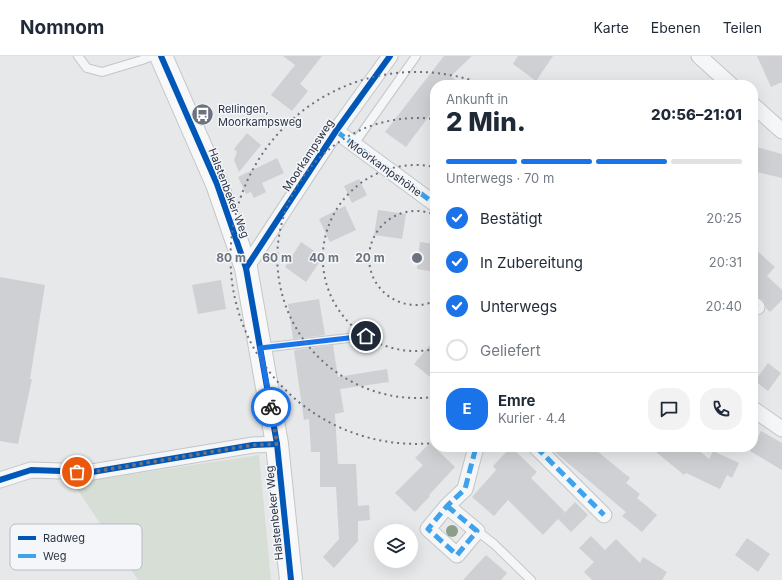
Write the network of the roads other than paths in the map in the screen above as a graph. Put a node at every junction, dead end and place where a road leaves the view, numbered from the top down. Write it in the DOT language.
graph roads {
  1 [pos="78,56"];
  2 [pos="152,56"];
  3 [pos="161,56"];
  4 [pos="390,56"];
  5 [pos="416,56"];
  6 [pos="699,56"];
  7 [pos="725,80"];
  8 [pos="758,109"];
  9 [pos="336,131"];
  10 [pos="782,131"];
  11 [pos="354,144"];
  12 [pos="430,200"];
  13 [pos="246,268"];
  14 [pos="366,336"];
  15 [pos="260,348"];
  16 [pos="758,412"];
  17 [pos="782,429"];
  18 [pos="277,444"];
  19 [pos="475,452"];
  20 [pos="541,452"];
  21 [pos="0,480"];
  22 [pos="447,506"];
  23 [pos="604,515"];
  24 [pos="477,530"];
  25 [pos="291,580"];
  26 [pos="531,580"];
  1 -- 2 [label="lane"];
  3 -- 13 [label="main road, Halstenbeker Weg"];
  4 -- 9 [label="street, Moorkampsweg"];
  5 -- 11 [label="lane"];
  6 -- 7 [label="street"];
  8 -- 10 [label="street"];
  9 -- 11 [label="street, Moorkampshöhe"];
  9 -- 13 [label="street, Moorkampsweg"];
  11 -- 12 [label="street, Moorkampshöhe"];
  13 -- 15 [label="main road, Halstenbeker Weg"];
  14 -- 15 [label="lane"];
  15 -- 18 [label="main road, Halstenbeker Weg"];
  16 -- 17 [label="street"];
  18 -- 21 [label="street"];
  18 -- 25 [label="main road, Halstenbeker Weg"];
  19 -- 22 [label="street"];
  20 -- 23 [label="street"];
  22 -- 24 [label="street"];
  22 -- 24 [label="street"];
  24 -- 26 [label="lane"];
}
